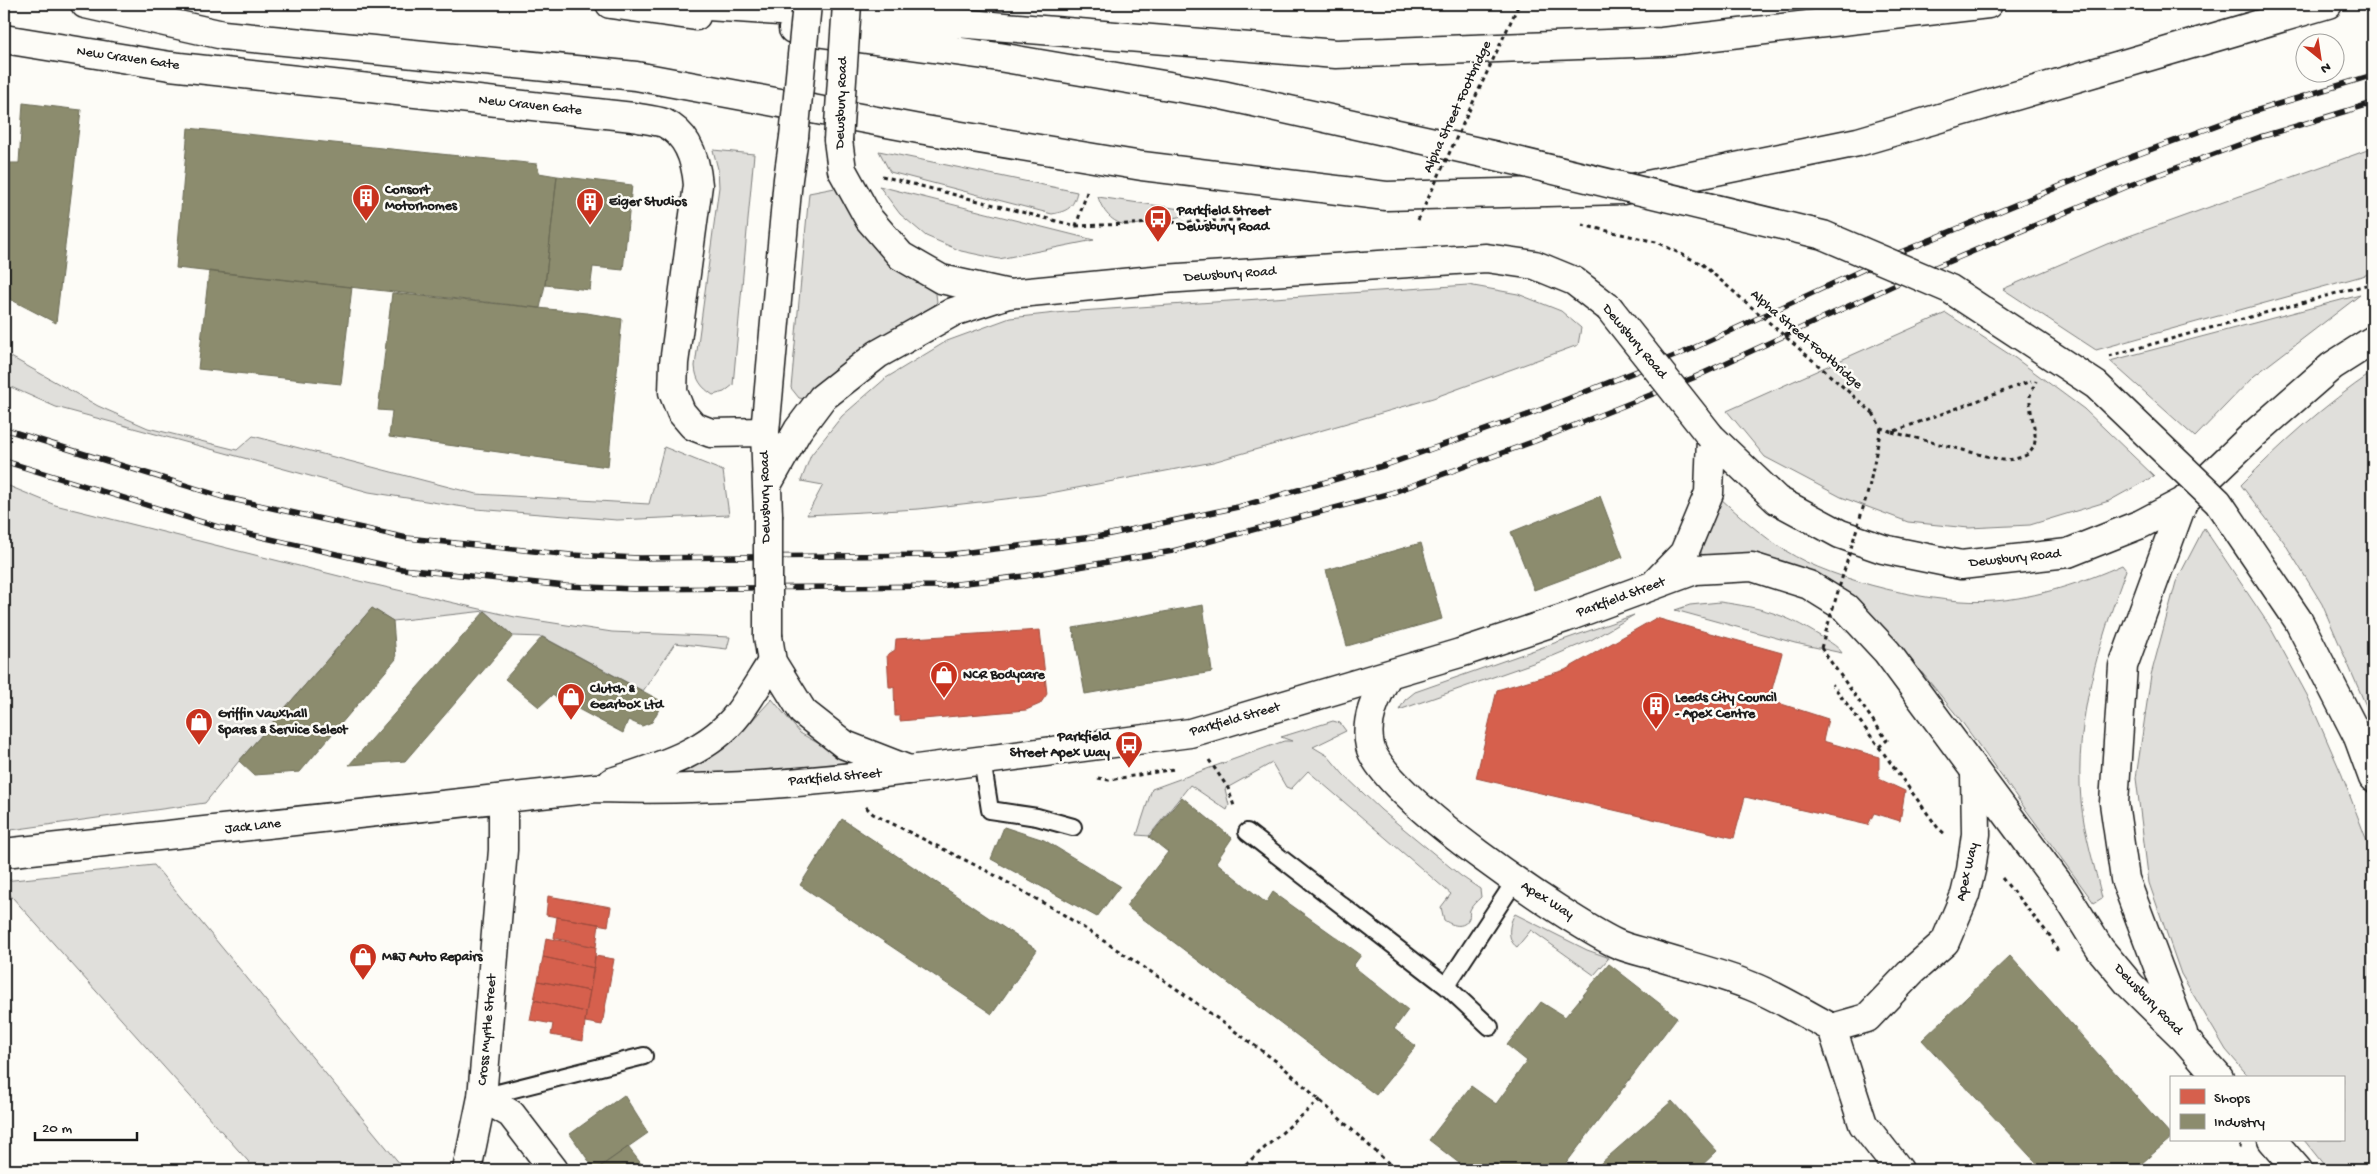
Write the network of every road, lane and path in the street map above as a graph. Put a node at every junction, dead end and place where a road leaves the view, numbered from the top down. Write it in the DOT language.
graph roads {
  1 [pos="85,4"];
  2 [pos="610,4"];
  3 [pos="678,4"];
  4 [pos="807,4"];
  5 [pos="847,4"];
  6 [pos="1519,4"];
  7 [pos="1988,4"];
  8 [pos="2328,4"];
  9 [pos="4,39"];
  10 [pos="878,175"];
  11 [pos="1088,192"];
  12 [pos="1240,220"];
  13 [pos="1418,220"];
  14 [pos="1076,226"];
  15 [pos="1702,264"];
  16 [pos="2373,284"];
  17 [pos="1009,294"];
  18 [pos="2373,340"];
  19 [pos="2103,357"];
  20 [pos="1881,428"];
  21 [pos="765,432"];
  22 [pos="1892,432"];
  23 [pos="1711,437"];
  24 [pos="767,485"];
  25 [pos="2183,502"];
  26 [pos="1652,586"];
  27 [pos="1846,608"];
  28 [pos="1818,625"];
  29 [pos="1834,633"];
  30 [pos="770,649"];
  31 [pos="1388,675"];
  32 [pos="1832,684"];
  33 [pos="1190,734"];
  34 [pos="1879,746"];
  35 [pos="982,760"];
  36 [pos="1175,768"];
  37 [pos="909,770"];
  38 [pos="1975,773"];
  39 [pos="1092,778"];
  40 [pos="2373,778"];
  41 [pos="840,780"];
  42 [pos="596,788"];
  43 [pos="503,799"];
  44 [pos="1932,820"];
  45 [pos="1073,827"];
  46 [pos="1247,832"];
  47 [pos="4,853"];
  48 [pos="1515,881"];
  49 [pos="1446,986"];
  50 [pos="1490,1027"];
  51 [pos="1832,1028"];
  52 [pos="2186,1039"];
  53 [pos="644,1056"];
  54 [pos="2217,1076"];
  55 [pos="482,1097"];
  56 [pos="1321,1099"];
  57 [pos="2274,1142"];
  58 [pos="467,1170"];
  59 [pos="554,1170"];
  60 [pos="1239,1170"];
  61 [pos="1396,1170"];
  62 [pos="1899,1170"];
  63 [pos="2298,1170"];
  1 -- 8 [label="main road"];
  2 -- 40 [label="main road, bridge"];
  3 -- 7 [label="main road"];
  4 -- 21 [label="main road, Dewsbury Road, bridge"];
  5 -- 17 [label="main road, Dewsbury Road, bridge"];
  6 -- 13 [label="path, Alpha Street Footbridge, bridge"];
  9 -- 21 [label="main road, New Craven Gate"];
  10 -- 14 [label="path"];
  11 -- 14 [label="path"];
  12 -- 14 [label="path"];
  15 -- 20 [label="path, Alpha Street Footbridge, bridge"];
  16 -- 19 [label="path"];
  17 -- 23 [label="main road, Dewsbury Road, bridge"];
  17 -- 24 [label="main road"];
  18 -- 25 [label="main road, Dewsbury Road"];
  20 -- 22 [label="path"];
  20 -- 34 [label="path, bridge"];
  21 -- 24 [label="main road, Dewsbury Road"];
  22 -- 22 [label="path"];
  23 -- 25 [label="main road, Dewsbury Road"];
  23 -- 26 [label="main road"];
  24 -- 30 [label="main road, Dewsbury Road, bridge"];
  25 -- 52 [label="main road"];
  26 -- 27 [label="main road, Parkfield Street"];
  26 -- 31 [label="main road, Parkfield Street"];
  27 -- 38 [label="main road, Dewsbury Road"];
  28 -- 29 [label="path"];
  30 -- 37 [label="main road"];
  30 -- 42 [label="main road, Parkfield Street"];
  31 -- 33 [label="main road, Parkfield Street"];
  31 -- 48 [label="main road, Apex Way"];
  32 -- 34 [label="path"];
  33 -- 35 [label="main road, Parkfield Street"];
  33 -- 46 [label="path"];
  34 -- 44 [label="path"];
  35 -- 37 [label="main road, Parkfield Street"];
  35 -- 45 [label="lane"];
  36 -- 39 [label="path"];
  37 -- 41 [label="main road, Parkfield Street"];
  38 -- 51 [label="main road, Apex Way"];
  38 -- 52 [label="main road, Dewsbury Road"];
  41 -- 42 [label="main road, Parkfield Street"];
  41 -- 56 [label="path"];
  42 -- 43 [label="main road, Parkfield Street"];
  43 -- 47 [label="main road, Jack Lane"];
  43 -- 55 [label="main road, Cross Myrtle Street"];
  46 -- 49 [label="lane"];
  48 -- 49 [label="lane"];
  48 -- 51 [label="main road, Apex Way"];
  49 -- 50 [label="lane"];
  51 -- 62 [label="main road"];
  52 -- 54 [label="main road, Dewsbury Road"];
  53 -- 55 [label="lane"];
  55 -- 58 [label="main road"];
  55 -- 59 [label="main road, Cross Myrtle Street"];
  56 -- 60 [label="path"];
  56 -- 61 [label="path"];
  57 -- 63 [label="main road"];
}
